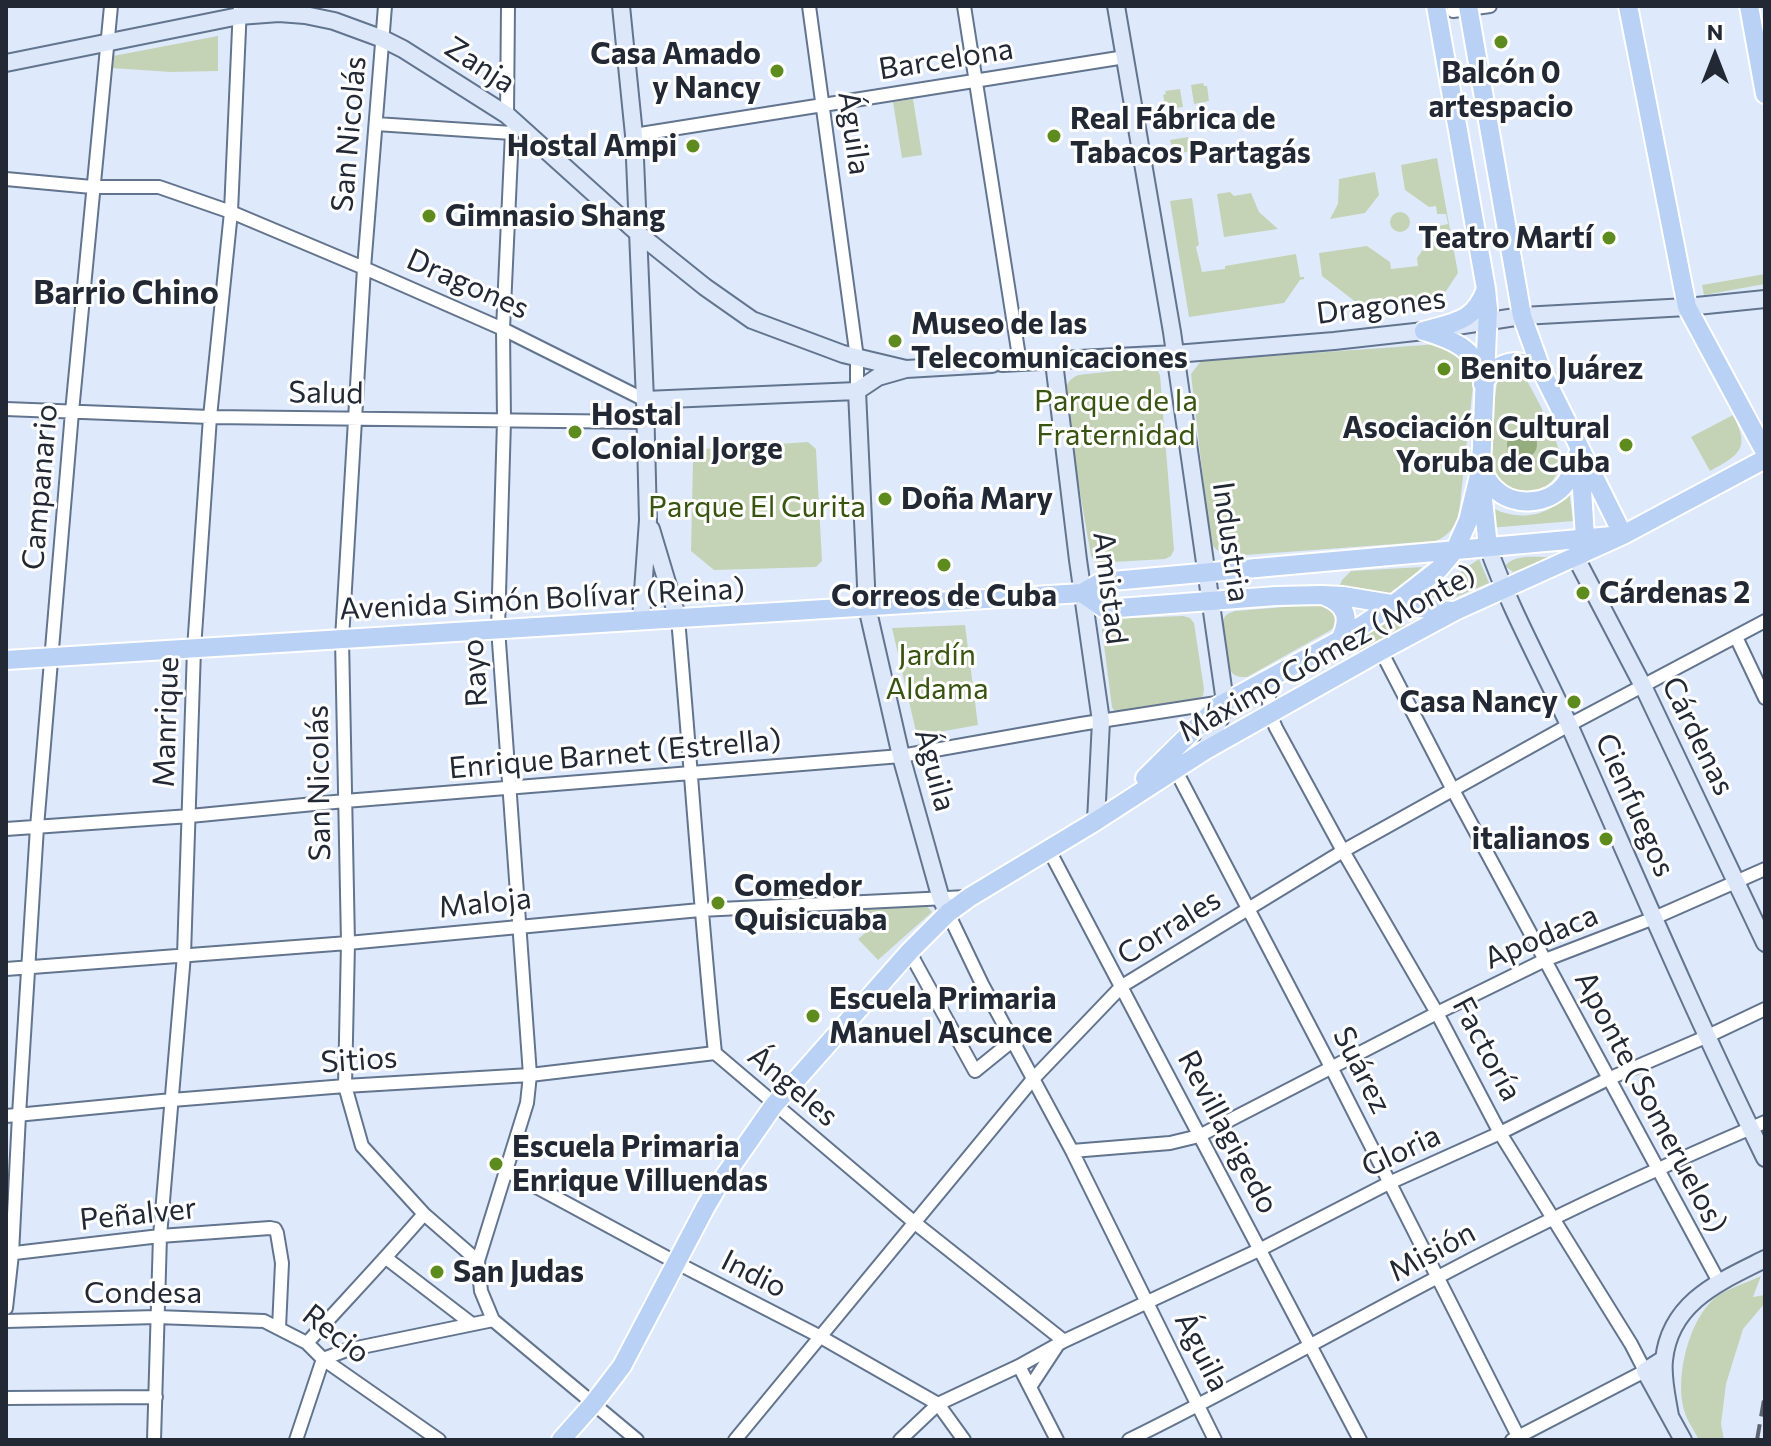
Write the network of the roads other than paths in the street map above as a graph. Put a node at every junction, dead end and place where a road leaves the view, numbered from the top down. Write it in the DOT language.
graph roads {
  1 [pos="111,6"];
  2 [pos="385,6"];
  3 [pos="508,6"];
  4 [pos="621,6"];
  5 [pos="809,6"];
  6 [pos="964,6"];
  7 [pos="1116,6"];
  8 [pos="1490,6"];
  9 [pos="1628,6"];
  10 [pos="1749,6"];
  11 [pos="1454,7"];
  12 [pos="239,11"];
  13 [pos="383,39"];
  14 [pos="107,42"];
  15 [pos="1475,51"];
  16 [pos="1444,56"];
  17 [pos="1125,57"];
  18 [pos="6,63"];
  19 [pos="976,81"];
  20 [pos="1765,94"];
  21 [pos="822,105"];
  22 [pos="511,123"];
  23 [pos="376,124"];
  24 [pos="634,135"];
  25 [pos="6,179"];
  26 [pos="92,187"];
  27 [pos="231,212"];
  28 [pos="639,234"];
  29 [pos="364,268"];
  30 [pos="1486,289"];
  31 [pos="1765,299"];
  32 [pos="1687,307"];
  33 [pos="1522,316"];
  34 [pos="1488,321"];
  35 [pos="503,329"];
  36 [pos="1424,331"];
  37 [pos="1175,354"];
  38 [pos="857,358"];
  39 [pos="1054,362"];
  40 [pos="1005,363"];
  41 [pos="906,369"];
  42 [pos="1543,374"];
  43 [pos="1483,384"];
  44 [pos="857,391"];
  45 [pos="645,400"];
  46 [pos="6,409"];
  47 [pos="72,412"];
  48 [pos="210,417"];
  49 [pos="354,420"];
  50 [pos="504,421"];
  51 [pos="646,422"];
  52 [pos="1756,435"];
  53 [pos="1580,448"];
  54 [pos="1765,452"];
  55 [pos="1765,459"];
  56 [pos="1481,467"];
  57 [pos="1744,470"];
  58 [pos="648,520"];
  59 [pos="1623,535"];
  60 [pos="1585,538"];
  61 [pos="1488,547"];
  62 [pos="1455,550"];
  63 [pos="1575,556"];
  64 [pos="1207,573"];
  65 [pos="1504,589"];
  66 [pos="1082,593"];
  67 [pos="1322,595"];
  68 [pos="1211,601"];
  69 [pos="1394,604"];
  70 [pos="867,607"];
  71 [pos="1455,611"];
  72 [pos="678,619"];
  73 [pos="641,620"];
  74 [pos="1765,621"];
  75 [pos="498,628"];
  76 [pos="1736,637"];
  77 [pos="342,639"];
  78 [pos="1340,640"];
  79 [pos="194,649"];
  80 [pos="1381,651"];
  81 [pos="51,658"];
  82 [pos="6,660"];
  83 [pos="1274,676"];
  84 [pos="1643,686"];
  85 [pos="1765,698"];
  86 [pos="1225,702"];
  87 [pos="1269,714"];
  88 [pos="1101,721"];
  89 [pos="1569,725"];
  90 [pos="1204,751"];
  91 [pos="901,756"];
  92 [pos="1175,769"];
  93 [pos="692,774"];
  94 [pos="508,789"];
  95 [pos="1453,790"];
  96 [pos="345,801"];
  97 [pos="190,816"];
  98 [pos="1104,816"];
  99 [pos="37,827"];
  100 [pos="6,829"];
  101 [pos="1049,850"];
  102 [pos="1343,851"];
  103 [pos="1765,869"];
  104 [pos="1737,881"];
  105 [pos="944,906"];
  106 [pos="1249,908"];
  107 [pos="700,910"];
  108 [pos="1654,918"];
  109 [pos="518,926"];
  110 [pos="348,943"];
  111 [pos="1765,943"];
  112 [pos="910,951"];
  113 [pos="184,955"];
  114 [pos="1545,960"];
  115 [pos="28,968"];
  116 [pos="6,969"];
  117 [pos="1122,986"];
  118 [pos="1765,1009"];
  119 [pos="1437,1013"];
  120 [pos="1708,1036"];
  121 [pos="1012,1041"];
  122 [pos="715,1053"];
  123 [pos="1331,1067"];
  124 [pos="530,1075"];
  125 [pos="1033,1079"];
  126 [pos="1608,1079"];
  127 [pos="345,1086"];
  128 [pos="172,1100"];
  129 [pos="774,1105"];
  130 [pos="12,1115"];
  131 [pos="1758,1125"];
  132 [pos="1500,1133"];
  133 [pos="1199,1136"];
  134 [pos="1072,1151"];
  135 [pos="1765,1158"];
  136 [pos="1659,1168"];
  137 [pos="505,1170"];
  138 [pos="1389,1183"];
  139 [pos="424,1214"];
  140 [pos="1553,1218"];
  141 [pos="915,1223"];
  142 [pos="275,1229"];
  143 [pos="160,1236"];
  144 [pos="1261,1249"];
  145 [pos="9,1254"];
  146 [pos="386,1258"];
  147 [pos="1765,1259"];
  148 [pos="478,1261"];
  149 [pos="677,1263"];
  150 [pos="1437,1278"];
  151 [pos="1719,1282"];
  152 [pos="1146,1303"];
  153 [pos="6,1308"];
  154 [pos="157,1317"];
  155 [pos="493,1320"];
  156 [pos="6,1321"];
  157 [pos="472,1324"];
  158 [pos="279,1328"];
  159 [pos="819,1336"];
  160 [pos="1062,1342"];
  161 [pos="307,1343"];
  162 [pos="1311,1346"];
  163 [pos="323,1359"];
  164 [pos="1664,1359"];
  165 [pos="1019,1366"];
  166 [pos="1645,1371"];
  167 [pos="1030,1387"];
  168 [pos="156,1397"];
  169 [pos="6,1398"];
  170 [pos="593,1404"];
  171 [pos="938,1404"];
  172 [pos="1198,1406"];
  173 [pos="1670,1416"];
  174 [pos="1516,1439"];
  175 [pos="154,1440"];
  176 [pos="296,1440"];
  177 [pos="439,1440"];
  178 [pos="561,1440"];
  179 [pos="637,1440"];
  180 [pos="735,1440"];
  181 [pos="900,1440"];
  182 [pos="964,1440"];
  183 [pos="1057,1440"];
  184 [pos="1129,1440"];
  185 [pos="1215,1440"];
  186 [pos="1360,1440"];
  187 [pos="1683,1440"];
  1 -- 14 [label="street, Campanario"];
  2 -- 13 [label="street, San Nicolás"];
  3 -- 22 [label="street, Rayo"];
  4 -- 24 [label="street"];
  5 -- 21 [label="street, Águila"];
  6 -- 19 [label="street"];
  7 -- 17 [label="street, Industria"];
  8 -- 11 [label="street"];
  9 -- 32 [label="main road"];
  10 -- 20 [label="main road"];
  11 -- 15 [label="main road"];
  11 -- 16 [label="main road"];
  12 -- 13 [label="street, Zanja"];
  12 -- 14 [label="street, Zanja"];
  12 -- 27 [label="street, Manrique"];
  13 -- 22 [label="street, Zanja"];
  13 -- 23 [label="street, San Nicolás"];
  14 -- 18 [label="street, Zanja"];
  14 -- 26 [label="street, Campanario"];
  15 -- 16 [label="main road"];
  15 -- 33 [label="main road"];
  16 -- 30 [label="main road"];
  17 -- 19 [label="street, Barcelona"];
  17 -- 37 [label="street, Industria"];
  19 -- 21 [label="street, Barcelona"];
  19 -- 40 [label="street"];
  21 -- 24 [label="street, Barcelona"];
  21 -- 38 [label="street, Águila"];
  22 -- 23 [label="street"];
  22 -- 28 [label="street, Zanja"];
  22 -- 35 [label="street, Rayo"];
  23 -- 29 [label="street, San Nicolás"];
  24 -- 28 [label="street"];
  25 -- 26 [label="street, Dragones"];
  26 -- 27 [label="street, Dragones"];
  26 -- 47 [label="street, Campanario"];
  27 -- 29 [label="street, Dragones"];
  27 -- 48 [label="street, Manrique"];
  28 -- 38 [label="street, Zanja"];
  28 -- 45 [label="street"];
  29 -- 35 [label="street, Dragones"];
  29 -- 49 [label="street, San Nicolás"];
  30 -- 34 [label="main road"];
  30 -- 36 [label="main road"];
  31 -- 32 [label="street, Dragones"];
  32 -- 33 [label="street, Dragones"];
  32 -- 52 [label="main road"];
  33 -- 34 [label="street, Dragones"];
  33 -- 42 [label="main road"];
  34 -- 36 [label="street, Dragones"];
  34 -- 43 [label="main road"];
  35 -- 45 [label="street, Dragones"];
  35 -- 50 [label="street, Rayo"];
  36 -- 37 [label="street, Dragones"];
  36 -- 43 [label="main road"];
  37 -- 39 [label="street, Dragones"];
  37 -- 64 [label="street, Industria"];
  38 -- 41 [label="street, Dragones"];
  38 -- 44 [label="street, Águila"];
  39 -- 40 [label="street, Dragones"];
  39 -- 66 [label="street, Amistad"];
  40 -- 41 [label="street, Dragones"];
  41 -- 44 [label="street, Dragones"];
  42 -- 43 [label="main road"];
  42 -- 53 [label="main road"];
  43 -- 56 [label="main road"];
  44 -- 45 [label="street, Dragones"];
  44 -- 70 [label="street, Águila"];
  45 -- 51 [label="street"];
  46 -- 47 [label="street, Salud"];
  47 -- 48 [label="street, Salud"];
  47 -- 81 [label="street, Campanario"];
  48 -- 49 [label="street, Salud"];
  48 -- 79 [label="street, Manrique"];
  49 -- 50 [label="street, Salud"];
  49 -- 77 [label="street, San Nicolás"];
  50 -- 51 [label="street, Salud"];
  50 -- 75 [label="street, Rayo"];
  51 -- 58 [label="street"];
  52 -- 54 [label="main road"];
  52 -- 57 [label="main road"];
  53 -- 56 [label="main road"];
  53 -- 59 [label="main road"];
  53 -- 60 [label="main road"];
  55 -- 57 [label="main road, Máximo Gómez (Monte)"];
  56 -- 61 [label="main road, Cienfuegos"];
  56 -- 62 [label="main road"];
  57 -- 59 [label="main road, Máximo Gómez (Monte)"];
  58 -- 72 [label="street"];
  58 -- 73 [label="street"];
  59 -- 60 [label="main road, Máximo Gómez (Monte)"];
  59 -- 63 [label="main road, Máximo Gómez (Monte)"];
  60 -- 61 [label="main road, Máximo Gómez (Monte)"];
  60 -- 63 [label="main road"];
  61 -- 62 [label="main road, Máximo Gómez (Monte)"];
  61 -- 65 [label="street, Cienfuegos"];
  62 -- 64 [label="main road, Avenida Simón Bolívar (Reina)"];
  62 -- 69 [label="main road, Máximo Gómez (Monte)"];
  63 -- 65 [label="main road, Máximo Gómez (Monte)"];
  63 -- 84 [label="street, Cárdenas"];
  64 -- 66 [label="main road, Avenida Simón Bolívar (Reina)"];
  64 -- 68 [label="street, Industria"];
  65 -- 71 [label="main road, Máximo Gómez (Monte)"];
  65 -- 89 [label="street, Cienfuegos"];
  66 -- 68 [label="main road, Avenida Simón Bolívar (Reina)"];
  66 -- 70 [label="main road, Avenida Simón Bolívar (Reina)"];
  66 -- 88 [label="street, Amistad"];
  67 -- 68 [label="main road, Avenida Simón Bolívar (Reina)"];
  67 -- 69 [label="main road, Avenida Simón Bolívar (Reina)"];
  67 -- 78 [label="main road"];
  68 -- 86 [label="street, Industria"];
  69 -- 71 [label="main road, Avenida Simón Bolívar (Reina)"];
  69 -- 78 [label="main road, Máximo Gómez (Monte)"];
  70 -- 72 [label="main road, Avenida Simón Bolívar (Reina)"];
  70 -- 91 [label="street, Águila"];
  71 -- 80 [label="main road, Máximo Gómez (Monte)"];
  72 -- 73 [label="main road, Avenida Simón Bolívar (Reina)"];
  72 -- 93 [label="street, Ángeles"];
  73 -- 75 [label="main road, Avenida Simón Bolívar (Reina)"];
  74 -- 76 [label="street, Corrales"];
  75 -- 77 [label="main road, Avenida Simón Bolívar (Reina)"];
  75 -- 94 [label="street, Rayo"];
  76 -- 84 [label="street, Corrales"];
  76 -- 85 [label="street"];
  77 -- 79 [label="main road, Avenida Simón Bolívar (Reina)"];
  77 -- 96 [label="street, San Nicolás"];
  78 -- 83 [label="main road, Máximo Gómez (Monte)"];
  79 -- 81 [label="main road, Avenida Simón Bolívar (Reina)"];
  79 -- 97 [label="street, Manrique"];
  80 -- 87 [label="main road, Máximo Gómez (Monte)"];
  80 -- 95 [label="street, Aponte (Someruelos)"];
  81 -- 82 [label="main road, Avenida Simón Bolívar (Reina)"];
  81 -- 99 [label="street, Campanario"];
  83 -- 86 [label="main road, Máximo Gómez (Monte)"];
  83 -- 87 [label="street"];
  84 -- 89 [label="street, Corrales"];
  84 -- 104 [label="street, Cárdenas"];
  86 -- 88 [label="street, Enrique Barnet (Estrella)"];
  86 -- 90 [label="street, Industria"];
  86 -- 98 [label="main road, Máximo Gómez (Monte)"];
  87 -- 90 [label="main road, Máximo Gómez (Monte)"];
  87 -- 102 [label="street, Factoría"];
  88 -- 91 [label="street, Enrique Barnet (Estrella)"];
  88 -- 98 [label="street, Amistad"];
  89 -- 95 [label="street, Corrales"];
  89 -- 108 [label="street, Cienfuegos"];
  90 -- 92 [label="main road, Máximo Gómez (Monte)"];
  91 -- 93 [label="street, Enrique Barnet (Estrella)"];
  91 -- 105 [label="street, Águila"];
  92 -- 98 [label="main road, Máximo Gómez (Monte)"];
  92 -- 106 [label="street, Suárez"];
  93 -- 94 [label="street, Enrique Barnet (Estrella)"];
  93 -- 107 [label="street, Ángeles"];
  94 -- 96 [label="street, Enrique Barnet (Estrella)"];
  94 -- 109 [label="street, Rayo"];
  95 -- 102 [label="street, Corrales"];
  95 -- 114 [label="street, Aponte (Someruelos)"];
  96 -- 97 [label="street, Enrique Barnet (Estrella)"];
  96 -- 110 [label="street, San Nicolás"];
  97 -- 99 [label="street, Enrique Barnet (Estrella)"];
  97 -- 113 [label="street, Manrique"];
  98 -- 101 [label="main road, Máximo Gómez (Monte)"];
  99 -- 100 [label="street, Enrique Barnet (Estrella)"];
  99 -- 115 [label="street, Campanario"];
  101 -- 105 [label="main road, Máximo Gómez (Monte)"];
  101 -- 117 [label="street, Revillagigedo"];
  102 -- 106 [label="street, Corrales"];
  102 -- 119 [label="street, Factoría"];
  103 -- 104 [label="street, Apodaca"];
  104 -- 108 [label="street, Apodaca"];
  104 -- 111 [label="street, Cárdenas"];
  105 -- 107 [label="street, Maloja"];
  105 -- 112 [label="main road, Máximo Gómez (Monte)"];
  105 -- 121 [label="street, Águila"];
  106 -- 117 [label="street, Corrales"];
  106 -- 123 [label="street, Suárez"];
  107 -- 109 [label="street, Maloja"];
  107 -- 122 [label="street, Ángeles"];
  108 -- 114 [label="street, Apodaca"];
  108 -- 120 [label="street, Cienfuegos"];
  109 -- 110 [label="street, Maloja"];
  109 -- 124 [label="street, Rayo"];
  110 -- 113 [label="street, Maloja"];
  110 -- 127 [label="street, San Nicolás"];
  112 -- 121 [label="street"];
  112 -- 129 [label="main road, Máximo Gómez (Monte)"];
  113 -- 115 [label="street, Maloja"];
  113 -- 128 [label="street, Manrique"];
  114 -- 119 [label="street, Apodaca"];
  114 -- 126 [label="street, Aponte (Someruelos)"];
  115 -- 116 [label="street, Maloja"];
  115 -- 130 [label="street, Campanario"];
  117 -- 125 [label="street, Corrales"];
  117 -- 133 [label="street, Revillagigedo"];
  118 -- 120 [label="street, Gloria"];
  119 -- 123 [label="street, Apodaca"];
  119 -- 132 [label="street, Factoría"];
  120 -- 126 [label="street, Gloria"];
  120 -- 131 [label="street, Cienfuegos"];
  121 -- 125 [label="street, Águila"];
  122 -- 124 [label="street, Sitios"];
  122 -- 129 [label="street, Ángeles"];
  123 -- 133 [label="street, Apodaca"];
  123 -- 138 [label="street, Suárez"];
  124 -- 127 [label="street, Sitios"];
  124 -- 137 [label="street, Rayo"];
  125 -- 134 [label="street, Águila"];
  125 -- 141 [label="street, Corrales"];
  126 -- 132 [label="street, Gloria"];
  126 -- 136 [label="street, Aponte (Someruelos)"];
  127 -- 128 [label="street, Sitios"];
  127 -- 139 [label="street, San Nicolás"];
  128 -- 130 [label="street, Sitios"];
  128 -- 143 [label="street, Manrique"];
  129 -- 141 [label="street, Ángeles"];
  129 -- 149 [label="main road, Máximo Gómez (Monte)"];
  130 -- 145 [label="street, Campanario"];
  131 -- 135 [label="street, Cienfuegos"];
  131 -- 136 [label="street, Misión"];
  132 -- 138 [label="street, Gloria"];
  132 -- 140 [label="street, Factoría"];
  133 -- 134 [label="street, Apodaca"];
  133 -- 144 [label="street, Revillagigedo"];
  134 -- 152 [label="street, Águila"];
  136 -- 140 [label="street, Misión"];
  136 -- 151 [label="street, Aponte (Someruelos)"];
  137 -- 148 [label="street, Rayo"];
  137 -- 149 [label="street, Indio"];
  138 -- 144 [label="street, Gloria"];
  138 -- 150 [label="street, Suárez"];
  139 -- 146 [label="street"];
  139 -- 148 [label="street, San Nicolás"];
  140 -- 150 [label="street, Misión"];
  140 -- 166 [label="street, Factoría"];
  141 -- 159 [label="street, Corrales"];
  141 -- 160 [label="street, Ángeles"];
  142 -- 143 [label="street, Peñalver"];
  142 -- 158 [label="street, Recio"];
  143 -- 145 [label="street, Peñalver"];
  143 -- 154 [label="street, Manrique"];
  144 -- 152 [label="street, Gloria"];
  144 -- 162 [label="street, Revillagigedo"];
  145 -- 153 [label="street, Campanario"];
  146 -- 157 [label="street"];
  146 -- 161 [label="street"];
  147 -- 151 [label="street"];
  148 -- 155 [label="street"];
  149 -- 159 [label="street, Indio"];
  149 -- 170 [label="main road, Máximo Gómez (Monte)"];
  150 -- 162 [label="street, Misión"];
  150 -- 174 [label="street, Suárez"];
  151 -- 164 [label="street"];
  152 -- 160 [label="street, Gloria"];
  152 -- 172 [label="street, Águila"];
  154 -- 156 [label="street, Condesa"];
  154 -- 158 [label="street, Condesa"];
  154 -- 168 [label="street, Manrique"];
  155 -- 157 [label="street"];
  155 -- 170 [label="street"];
  157 -- 163 [label="street"];
  158 -- 161 [label="street, Recio"];
  159 -- 171 [label="street, Indio"];
  159 -- 180 [label="street, Corrales"];
  160 -- 165 [label="street, Gloria"];
  160 -- 167 [label="street"];
  161 -- 163 [label="street, Recio"];
  162 -- 172 [label="street, Misión"];
  162 -- 186 [label="street, Revillagigedo"];
  163 -- 176 [label="street"];
  163 -- 177 [label="street, Recio"];
  164 -- 166 [label="street"];
  164 -- 173 [label="street"];
  165 -- 167 [label="street"];
  165 -- 171 [label="street, Gloria"];
  166 -- 173 [label="street, Factoría"];
  166 -- 174 [label="street"];
  167 -- 183 [label="street"];
  168 -- 169 [label="street"];
  168 -- 175 [label="street, Manrique"];
  170 -- 178 [label="main road, Máximo Gómez (Monte)"];
  170 -- 179 [label="street"];
  171 -- 181 [label="street, Gloria"];
  171 -- 182 [label="street, Indio"];
  172 -- 184 [label="street, Misión"];
  172 -- 185 [label="street, Águila"];
  173 -- 187 [label="street, Factoría"];
}
